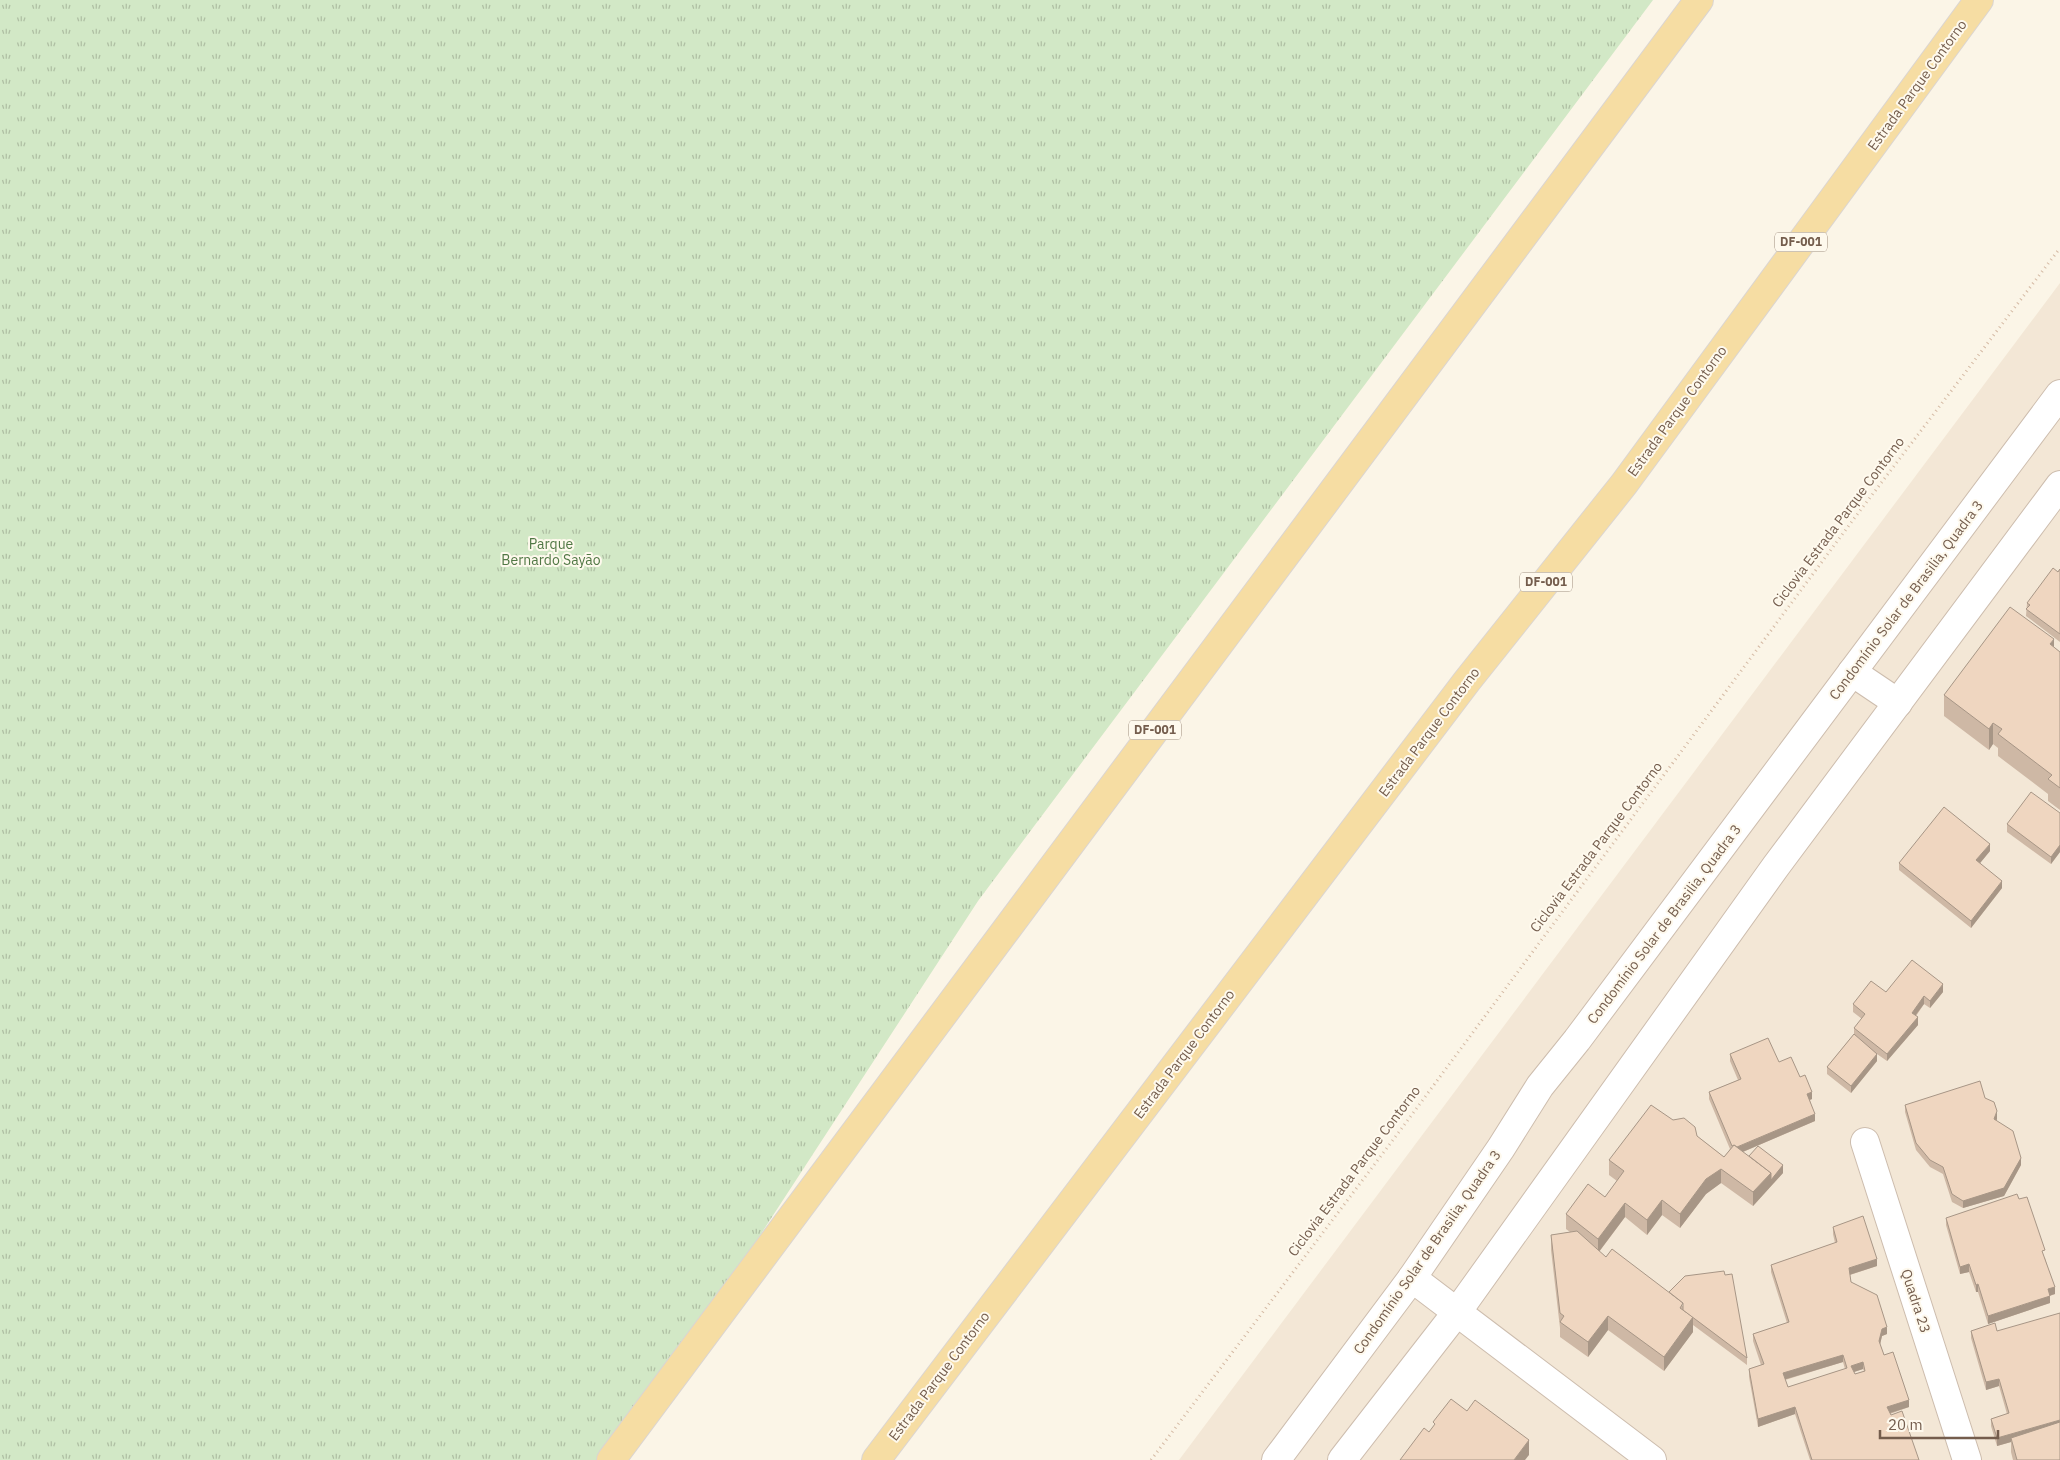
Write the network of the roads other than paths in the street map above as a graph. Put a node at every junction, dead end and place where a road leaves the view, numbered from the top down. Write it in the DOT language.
graph roads {
  1 [pos="1699,0"];
  2 [pos="1978,0"];
  3 [pos="2060,394"];
  4 [pos="2060,485"];
  5 [pos="1852,672"];
  6 [pos="1898,703"];
  7 [pos="1865,1142"];
  8 [pos="1412,1278"];
  9 [pos="1456,1312"];
  10 [pos="611,1460"];
  11 [pos="876,1460"];
  12 [pos="1276,1460"];
  13 [pos="1342,1460"];
  14 [pos="1652,1460"];
  15 [pos="1967,1460"];
  1 -- 10 [label="main road, DF-001"];
  2 -- 11 [label="main road, Estrada Parque Contorno / DF-001"];
  3 -- 5 [label="street, Condomínio Solar de Brasilia, Quadra 3"];
  4 -- 6 [label="street"];
  5 -- 6 [label="street"];
  5 -- 8 [label="street, Condomínio Solar de Brasilia, Quadra 3"];
  6 -- 9 [label="street"];
  7 -- 15 [label="street, Quadra 23"];
  8 -- 9 [label="street"];
  8 -- 12 [label="street, Condomínio Solar de Brasilia, Quadra 3"];
  9 -- 13 [label="street"];
  9 -- 14 [label="street"];
}
